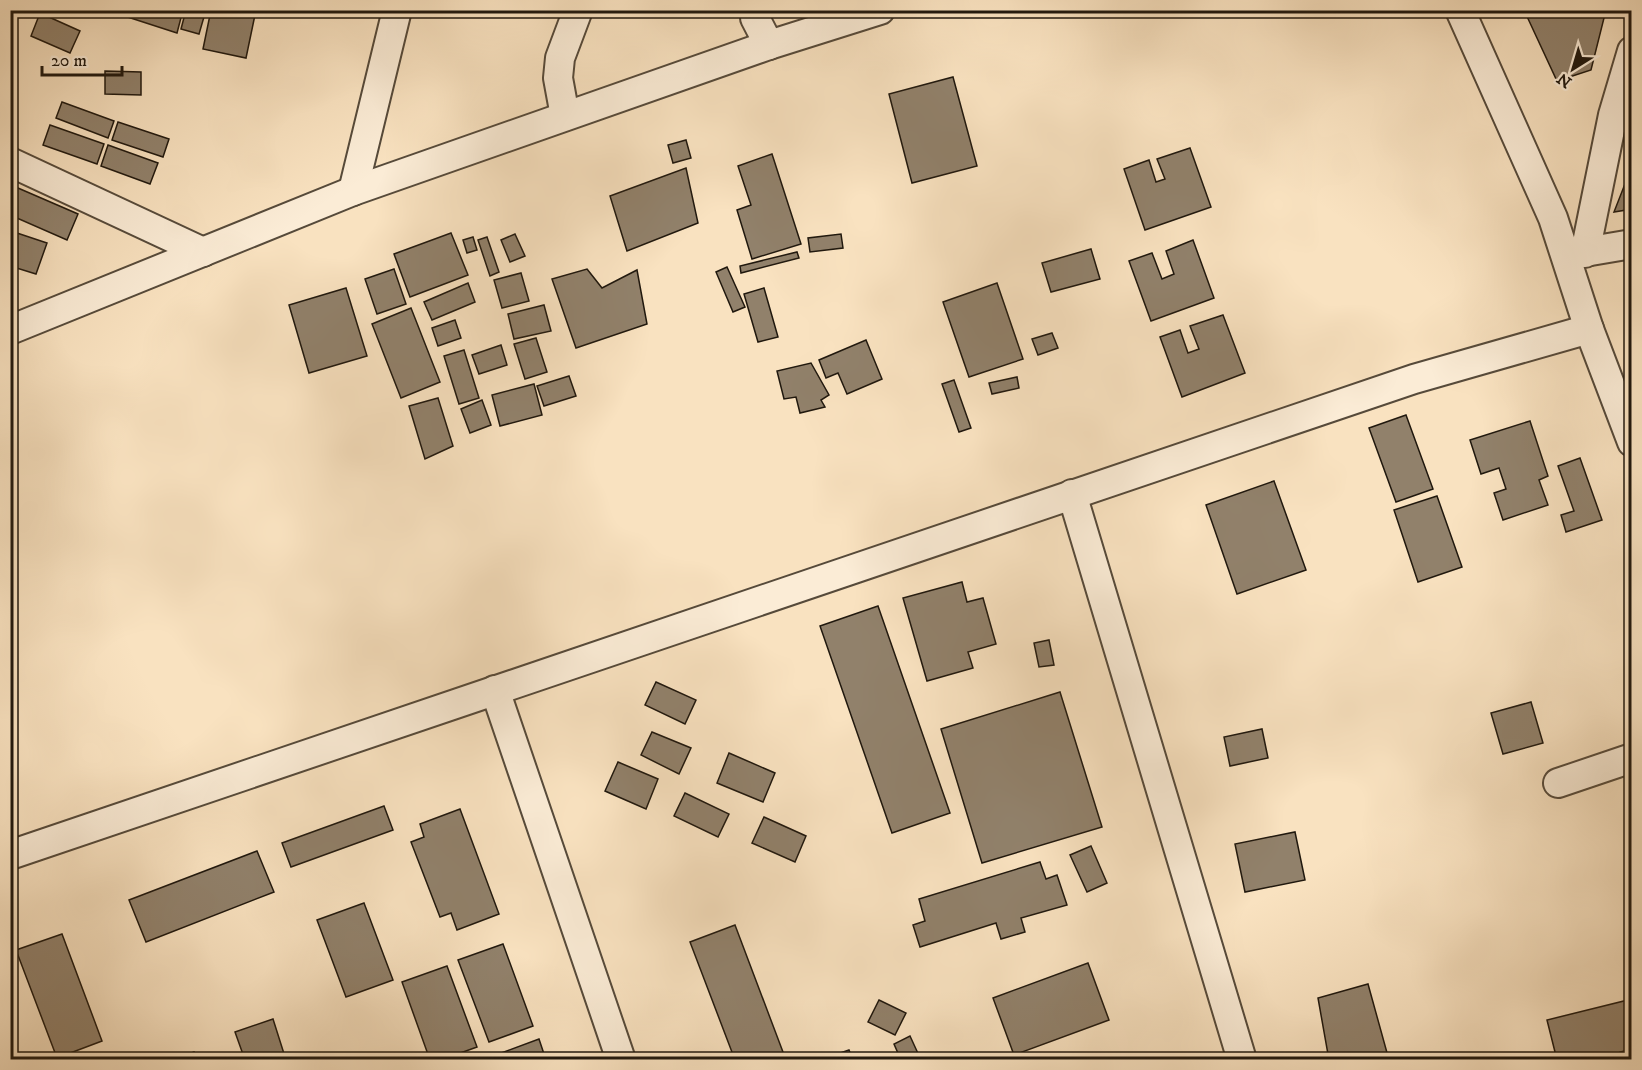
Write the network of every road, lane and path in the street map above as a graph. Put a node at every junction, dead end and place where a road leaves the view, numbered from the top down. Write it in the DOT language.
graph roads {
  1 [pos="397,10"];
  2 [pos="578,10"];
  3 [pos="755,10"];
  4 [pos="880,10"];
  5 [pos="1460,10"];
  6 [pos="769,45"];
  7 [pos="1631,55"];
  8 [pos="565,116"];
  9 [pos="10,162"];
  10 [pos="353,191"];
  11 [pos="1632,244"];
  12 [pos="203,252"];
  13 [pos="1575,254"];
  14 [pos="10,330"];
  15 [pos="1589,330"];
  16 [pos="1628,425"];
  17 [pos="1072,494"];
  18 [pos="495,690"];
  19 [pos="1632,758"];
  20 [pos="1558,783"];
  21 [pos="10,855"];
  22 [pos="621,1059"];
  23 [pos="1242,1059"];
  1 -- 10 [label="street"];
  2 -- 8 [label="street"];
  3 -- 6 [label="street"];
  4 -- 6 [label="street"];
  5 -- 13 [label="street"];
  6 -- 8 [label="street"];
  7 -- 13 [label="street"];
  8 -- 10 [label="street"];
  9 -- 12 [label="street"];
  10 -- 12 [label="street"];
  11 -- 13 [label="street"];
  12 -- 14 [label="street"];
  13 -- 15 [label="street"];
  15 -- 16 [label="street"];
  15 -- 17 [label="street"];
  17 -- 18 [label="street"];
  17 -- 23 [label="street"];
  18 -- 21 [label="street"];
  18 -- 22 [label="street"];
  19 -- 20 [label="street"];
}
